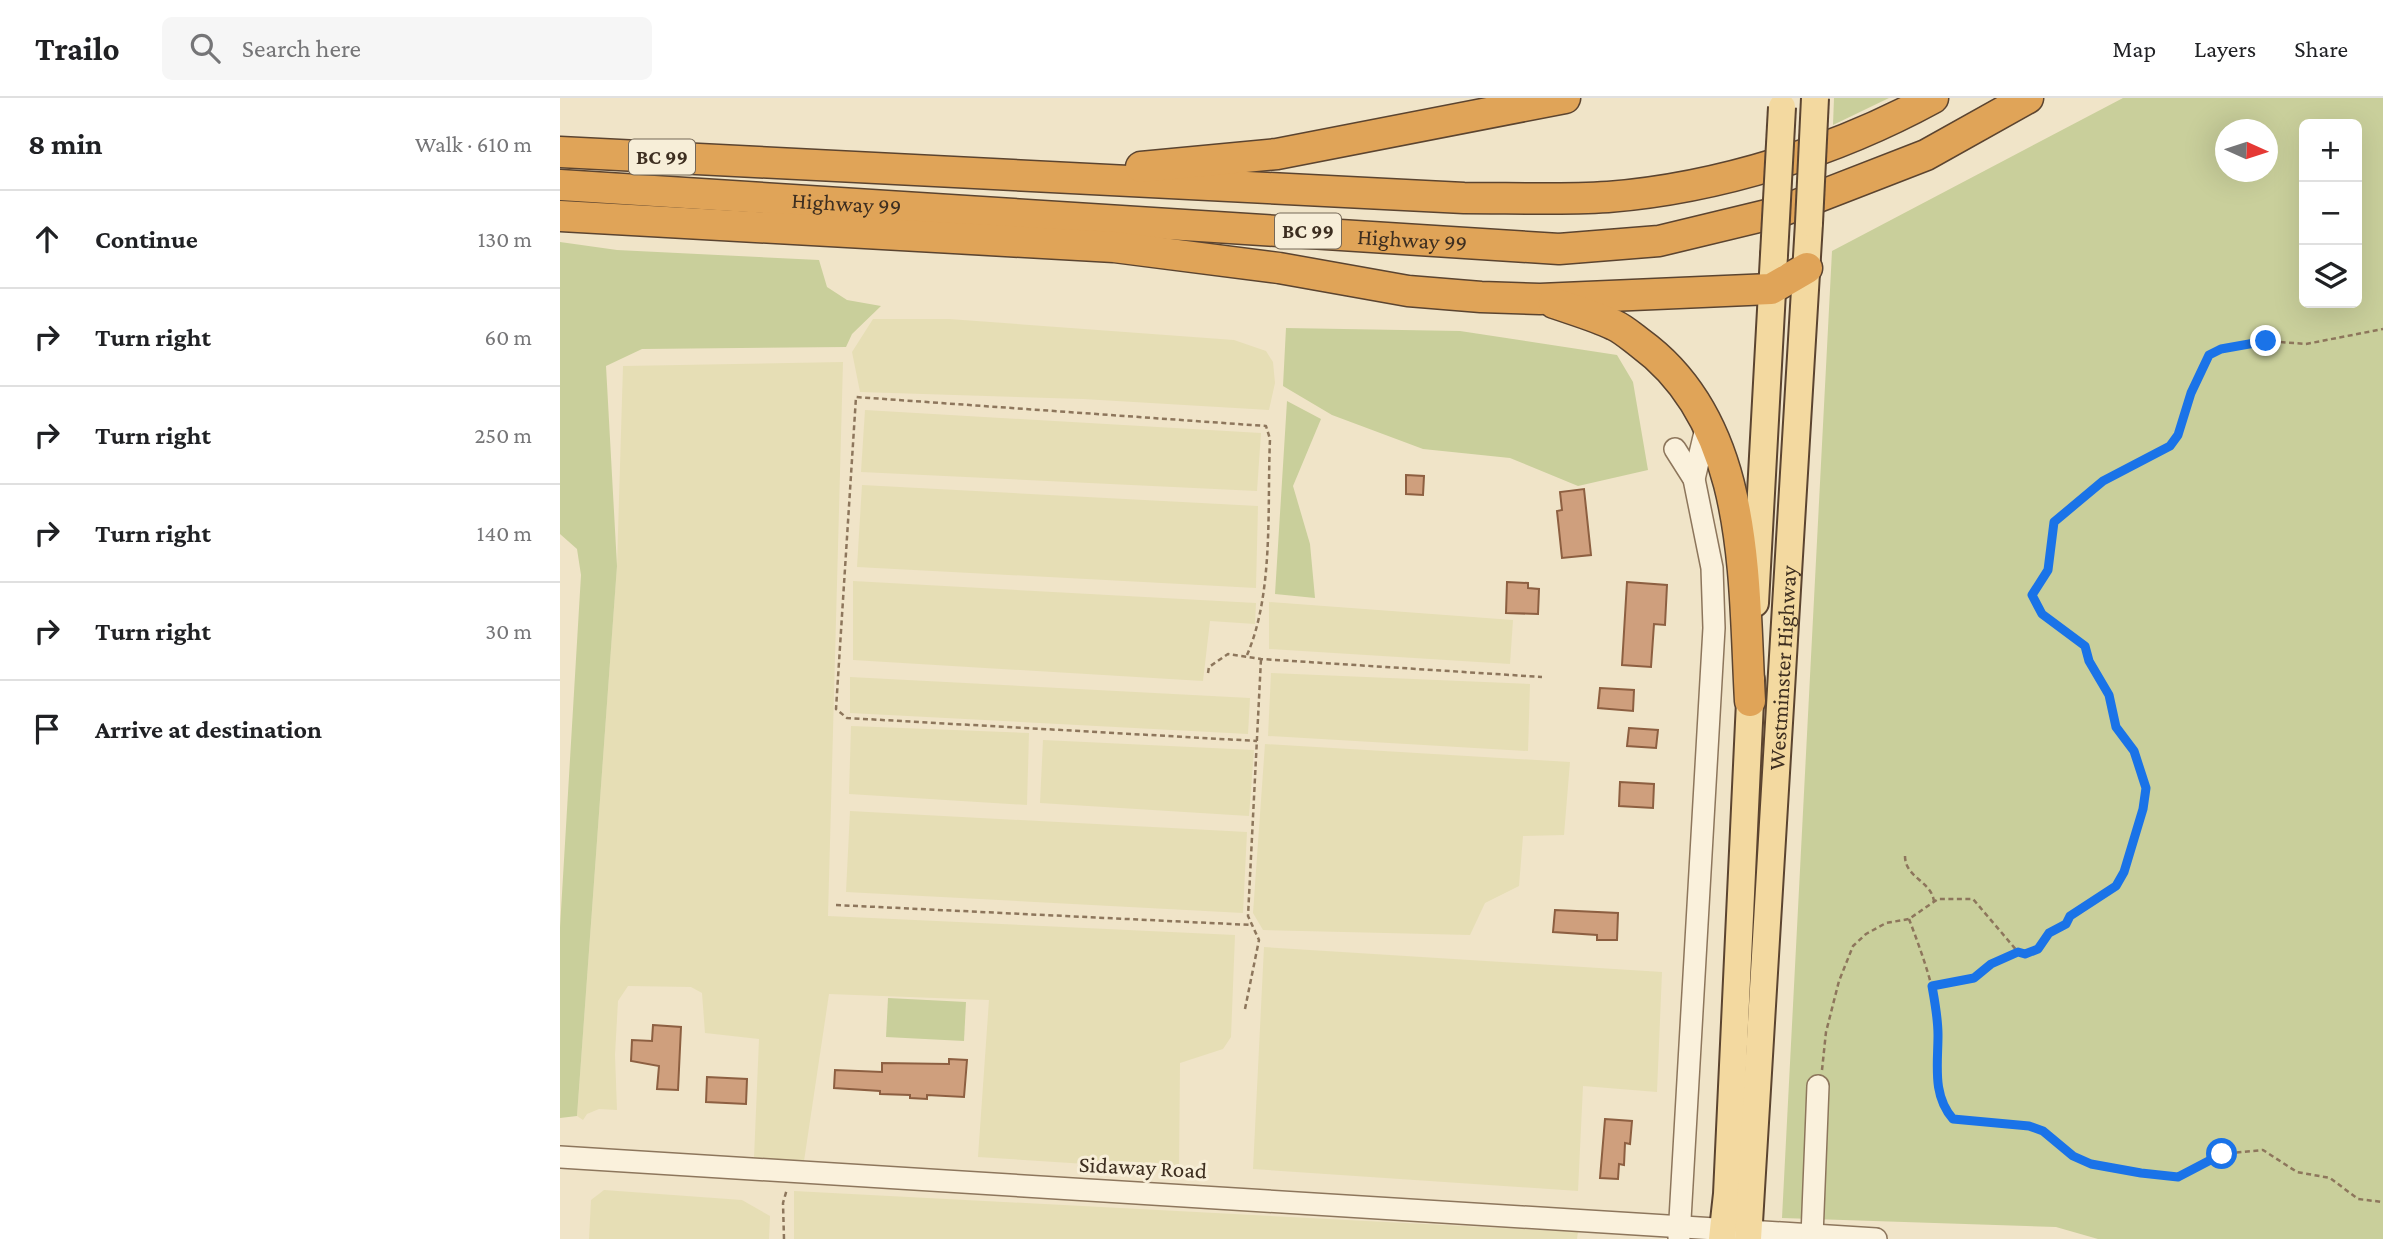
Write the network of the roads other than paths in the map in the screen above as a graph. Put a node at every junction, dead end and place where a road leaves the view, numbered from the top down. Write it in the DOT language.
graph roads {
  1 [pos="1565,98"];
  2 [pos="1815,98"];
  3 [pos="1933,98"];
  4 [pos="2028,98"];
  5 [pos="1782,102"];
  6 [pos="560,152"];
  7 [pos="1077,179"];
  8 [pos="560,185"];
  9 [pos="560,216"];
  10 [pos="1807,256"];
  11 [pos="1771,289"];
  12 [pos="1541,299"];
  13 [pos="1707,424"];
  14 [pos="1675,449"];
  15 [pos="1694,479"];
  16 [pos="1750,701"];
  17 [pos="1818,1086"];
  18 [pos="560,1157"];
  19 [pos="1679,1232"];
  20 [pos="1736,1234"];
  21 [pos="1812,1236"];
  22 [pos="1876,1239"];
  1 -- 7 [label="highway"];
  2 -- 10 [label="main road, Westminster Highway, bridge"];
  3 -- 7 [label="highway, Highway 99 / BC 99"];
  4 -- 8 [label="highway, Highway 99 / BC 99"];
  5 -- 11 [label="main road, Westminster Highway, bridge"];
  6 -- 7 [label="highway, Highway 99 / BC 99"];
  9 -- 12 [label="highway"];
  10 -- 11 [label="highway"];
  10 -- 20 [label="main road, Westminster Highway"];
  11 -- 12 [label="highway"];
  11 -- 16 [label="main road, Westminster Highway"];
  12 -- 13 [label="highway"];
  13 -- 15 [label="street"];
  13 -- 16 [label="highway"];
  14 -- 15 [label="street"];
  15 -- 19 [label="street"];
  16 -- 20 [label="main road, Westminster Highway"];
  17 -- 21 [label="street"];
  18 -- 19 [label="street, Sidaway Road"];
  19 -- 20 [label="street, Sidaway Road"];
  20 -- 21 [label="street, Sidaway Road"];
  21 -- 22 [label="street, Sidaway Road"];
}
